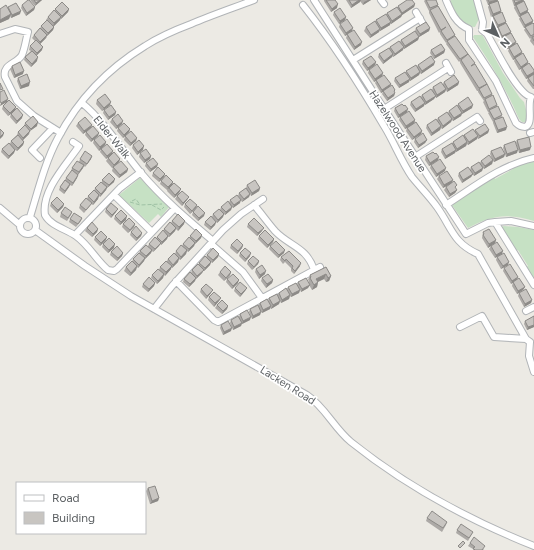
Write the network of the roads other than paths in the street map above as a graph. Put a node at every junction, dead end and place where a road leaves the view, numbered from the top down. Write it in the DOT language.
graph roads {
  1 [pos="254,0"];
  2 [pos="314,0"];
  3 [pos="446,0"];
  4 [pos="477,0"];
  5 [pos="303,5"];
  6 [pos="416,12"];
  7 [pos="469,29"];
  8 [pos="482,30"];
  9 [pos="0,34"];
  10 [pos="353,60"];
  11 [pos="448,68"];
  12 [pos="532,97"];
  13 [pos="82,103"];
  14 [pos="384,109"];
  15 [pos="477,117"];
  16 [pos="54,128"];
  17 [pos="61,133"];
  18 [pos="73,142"];
  19 [pos="79,146"];
  20 [pos="85,150"];
  21 [pos="415,157"];
  22 [pos="40,158"];
  23 [pos="534,158"];
  24 [pos="141,172"];
  25 [pos="114,195"];
  26 [pos="263,199"];
  27 [pos="254,205"];
  28 [pos="446,205"];
  29 [pos="0,208"];
  30 [pos="175,208"];
  31 [pos="30,217"];
  32 [pos="495,222"];
  33 [pos="20,225"];
  34 [pos="534,226"];
  35 [pos="35,230"];
  36 [pos="152,232"];
  37 [pos="75,235"];
  38 [pos="212,242"];
  39 [pos="176,281"];
  40 [pos="534,285"];
  41 [pos="262,298"];
  42 [pos="534,307"];
  43 [pos="154,309"];
  44 [pos="526,311"];
  45 [pos="460,327"];
  46 [pos="530,340"];
  47 [pos="534,372"];
  48 [pos="534,546"];
  1 -- 13 [label="street"];
  2 -- 10 [label="street, Hazelwood Avenue"];
  3 -- 7 [label="street"];
  4 -- 8 [label="street"];
  5 -- 46 [label="street"];
  6 -- 10 [label="street"];
  7 -- 8 [label="street"];
  7 -- 12 [label="street"];
  8 -- 12 [label="street"];
  9 -- 16 [label="street"];
  10 -- 14 [label="street, Hazelwood Avenue"];
  11 -- 14 [label="street"];
  13 -- 17 [label="street"];
  13 -- 24 [label="street, Elder Walk"];
  14 -- 21 [label="street, Hazelwood Avenue"];
  15 -- 21 [label="street"];
  16 -- 17 [label="street"];
  16 -- 22 [label="street"];
  17 -- 31 [label="street"];
  18 -- 19 [label="street"];
  19 -- 20 [label="street"];
  19 -- 37 [label="street"];
  21 -- 28 [label="street, Hazelwood Avenue"];
  23 -- 28 [label="street"];
  24 -- 25 [label="street"];
  24 -- 30 [label="street, Elder Walk"];
  25 -- 36 [label="street"];
  25 -- 37 [label="street"];
  26 -- 27 [label="street"];
  27 -- 38 [label="street"];
  27 -- 41 [label="street"];
  28 -- 32 [label="street, Hazelwood Avenue"];
  29 -- 33 [label="street, Lacken Road"];
  30 -- 36 [label="street"];
  30 -- 38 [label="street, Elder Walk"];
  31 -- 33 [label="street"];
  31 -- 35 [label="street"];
  32 -- 34 [label="street"];
  32 -- 40 [label="street"];
  33 -- 35 [label="street, Lacken Road"];
  35 -- 43 [label="street, Lacken Road"];
  36 -- 37 [label="street"];
  38 -- 39 [label="street"];
  38 -- 41 [label="street, Elder Walk"];
  39 -- 41 [label="street"];
  39 -- 43 [label="street"];
  42 -- 44 [label="street"];
  43 -- 48 [label="street, Lacken Road"];
  45 -- 46 [label="street"];
  46 -- 47 [label="street"];
}
